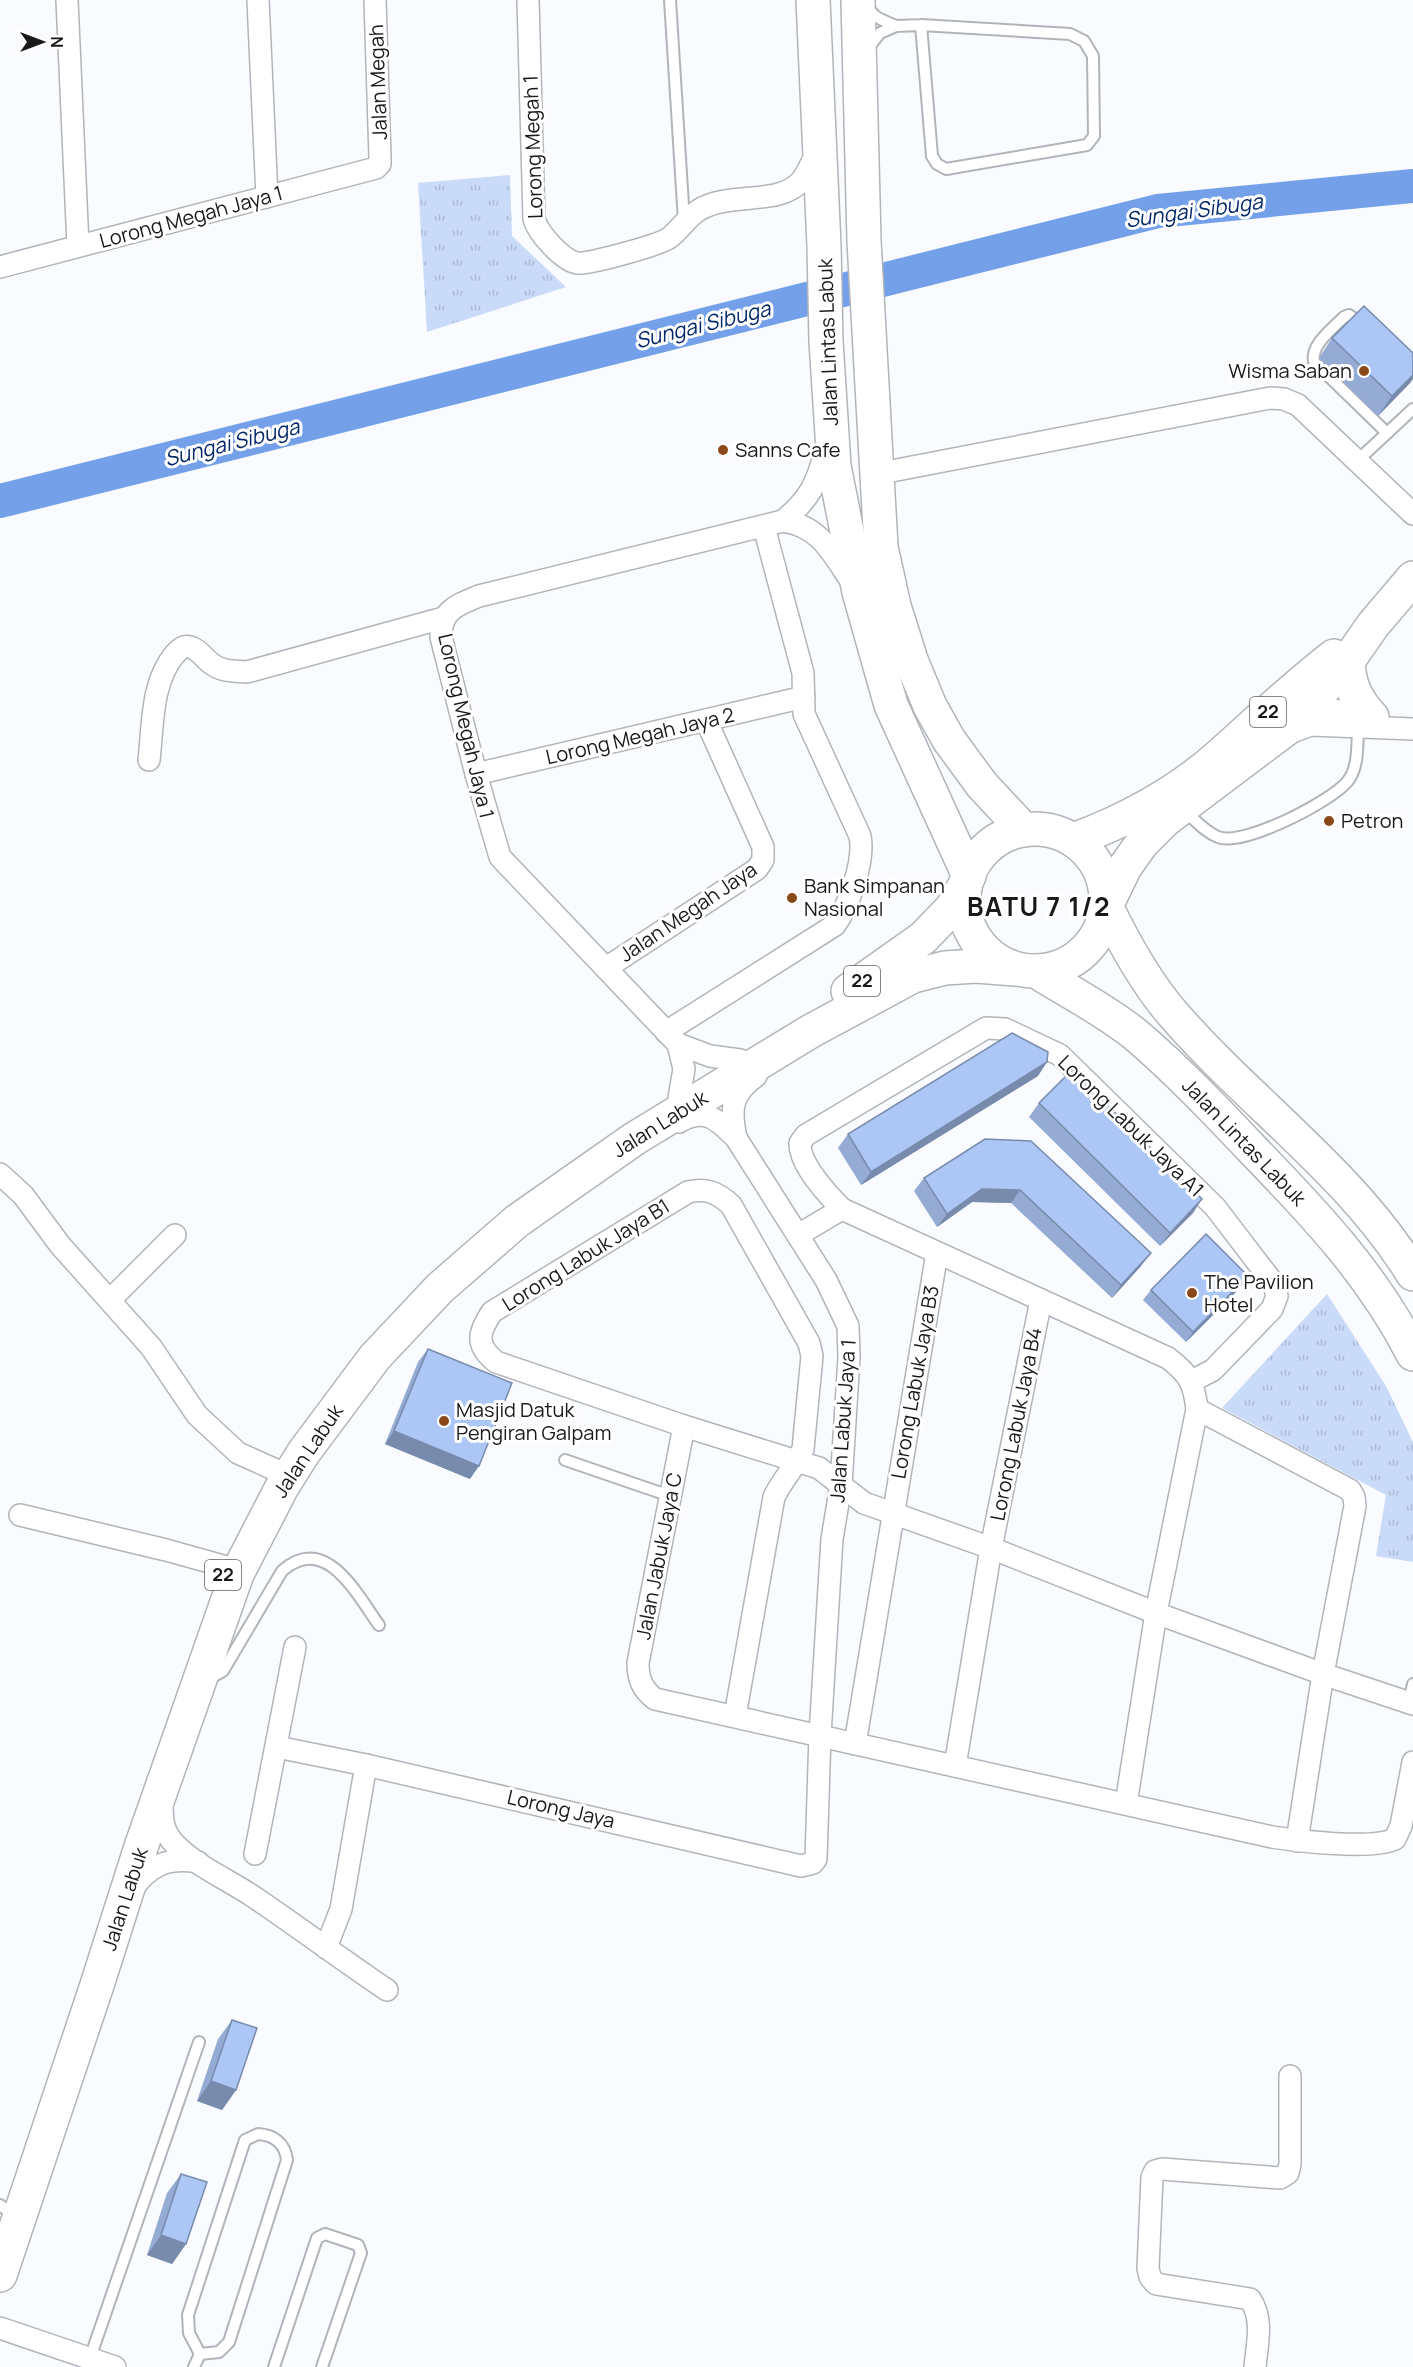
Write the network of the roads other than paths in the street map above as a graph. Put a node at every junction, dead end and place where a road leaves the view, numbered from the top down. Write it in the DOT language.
graph roads {
  1 [pos="67,0"];
  2 [pos="258,0"];
  3 [pos="375,0"];
  4 [pos="528,0"];
  5 [pos="670,0"];
  6 [pos="813,0"];
  7 [pos="858,0"];
  8 [pos="867,0"];
  9 [pos="921,25"];
  10 [pos="896,26"];
  11 [pos="862,140"];
  12 [pos="820,146"];
  13 [pos="380,164"];
  14 [pos="267,197"];
  15 [pos="684,222"];
  16 [pos="78,246"];
  17 [pos="0,267"];
  18 [pos="1372,333"];
  19 [pos="1413,409"];
  20 [pos="831,431"];
  21 [pos="1387,433"];
  22 [pos="1356,462"];
  23 [pos="876,474"];
  24 [pos="1413,514"];
  25 [pos="773,524"];
  26 [pos="1413,578"];
  27 [pos="859,592"];
  28 [pos="1413,598"];
  29 [pos="443,618"];
  30 [pos="1373,625"];
  31 [pos="1333,665"];
  32 [pos="804,697"];
  33 [pos="1311,706"];
  34 [pos="706,720"];
  35 [pos="1365,722"];
  36 [pos="1413,727"];
  37 [pos="1279,736"];
  38 [pos="1219,756"];
  39 [pos="149,760"];
  40 [pos="476,774"];
  41 [pos="1177,800"];
  42 [pos="1024,830"];
  43 [pos="1073,840"];
  44 [pos="968,880"];
  45 [pos="1106,906"];
  46 [pos="606,968"];
  47 [pos="1025,970"];
  48 [pos="811,1031"];
  49 [pos="672,1038"];
  50 [pos="740,1060"];
  51 [pos="679,1098"];
  52 [pos="736,1138"];
  53 [pos="634,1139"];
  54 [pos="0,1174"];
  55 [pos="842,1209"];
  56 [pos="175,1235"];
  57 [pos="798,1235"];
  58 [pos="937,1252"];
  59 [pos="1410,1264"];
  60 [pos="110,1300"];
  61 [pos="1041,1300"];
  62 [pos="1413,1354"];
  63 [pos="1192,1381"];
  64 [pos="1197,1409"];
  65 [pos="684,1426"];
  66 [pos="565,1460"];
  67 [pos="796,1461"];
  68 [pos="278,1471"];
  69 [pos="841,1485"];
  70 [pos="670,1496"];
  71 [pos="893,1512"];
  72 [pos="20,1515"];
  73 [pos="991,1548"];
  74 [pos="227,1567"];
  75 [pos="1156,1613"];
  76 [pos="379,1625"];
  77 [pos="295,1647"];
  78 [pos="1323,1674"];
  79 [pos="200,1676"];
  80 [pos="1412,1697"];
  81 [pos="735,1716"];
  82 [pos="820,1735"];
  83 [pos="855,1744"];
  84 [pos="277,1747"];
  85 [pos="1413,1762"];
  86 [pos="366,1765"];
  87 [pos="956,1766"];
  88 [pos="162,1789"];
  89 [pos="1126,1804"];
  90 [pos="1297,1841"];
  91 [pos="255,1854"];
  92 [pos="198,1862"];
  93 [pos="124,1901"];
  94 [pos="326,1948"];
  95 [pos="387,1990"];
  96 [pos="200,2042"];
  97 [pos="1290,2076"];
  98 [pos="2,2217"];
  99 [pos="0,2275"];
  100 [pos="0,2328"];
  101 [pos="200,2355"];
  102 [pos="90,2358"];
  103 [pos="115,2367"];
  104 [pos="194,2367"];
  105 [pos="274,2367"];
  106 [pos="322,2367"];
  107 [pos="1256,2367"];
  1 -- 16 [label="street"];
  2 -- 14 [label="street"];
  3 -- 13 [label="street, Jalan Megah"];
  4 -- 15 [label="street, Lorong Megah 1"];
  5 -- 15 [label="lane"];
  6 -- 12 [label="main road, Jalan Lintas Labuk"];
  7 -- 11 [label="main road, Jalan Lintas Labuk"];
  8 -- 10 [label="lane"];
  9 -- 9 [label="lane"];
  9 -- 10 [label="lane"];
  10 -- 11 [label="lane"];
  11 -- 23 [label="main road, Jalan Lintas Labuk"];
  12 -- 15 [label="street, Lorong Megah 1"];
  12 -- 20 [label="main road, Jalan Lintas Labuk"];
  13 -- 14 [label="street, Lorong Megah Jaya 1"];
  14 -- 16 [label="street, Lorong Megah Jaya 1"];
  16 -- 17 [label="street, Lorong Megah Jaya 1"];
  18 -- 21 [label="lane"];
  19 -- 21 [label="lane"];
  20 -- 25 [label="street"];
  20 -- 27 [label="main road, Jalan Lintas Labuk"];
  21 -- 22 [label="lane"];
  22 -- 23 [label="street"];
  22 -- 24 [label="street"];
  23 -- 42 [label="main road, Jalan Lintas Labuk"];
  25 -- 27 [label="street"];
  25 -- 29 [label="street, Lorong Megah Jaya 1"];
  25 -- 32 [label="street"];
  26 -- 30 [label="main road"];
  27 -- 44 [label="main road, Jalan Lintas Labuk"];
  28 -- 30 [label="lane"];
  29 -- 39 [label="street"];
  29 -- 40 [label="street, Lorong Megah Jaya 1"];
  30 -- 31 [label="main road"];
  31 -- 33 [label="main road"];
  31 -- 35 [label="main road"];
  31 -- 38 [label="main road, 22"];
  32 -- 34 [label="street, Lorong Megah Jaya 2"];
  32 -- 49 [label="street"];
  33 -- 35 [label="street"];
  33 -- 37 [label="main road"];
  33 -- 38 [label="main road"];
  34 -- 40 [label="street, Lorong Megah Jaya 2"];
  34 -- 46 [label="street, Jalan Megah Jaya"];
  35 -- 36 [label="street"];
  35 -- 37 [label="street"];
  35 -- 41 [label="lane"];
  37 -- 41 [label="main road"];
  38 -- 41 [label="main road, 22"];
  40 -- 46 [label="street, Lorong Megah Jaya 1"];
  41 -- 43 [label="main road, 22"];
  41 -- 45 [label="main road"];
  42 -- 43 [label="main road, 22"];
  42 -- 44 [label="main road, 22"];
  43 -- 45 [label="main road, 22"];
  44 -- 47 [label="main road"];
  44 -- 50 [label="main road, Jalan Labuk / 22"];
  45 -- 47 [label="main road, 22"];
  45 -- 59 [label="main road, Jalan Lintas Labuk"];
  46 -- 49 [label="street, Lorong Megah Jaya 1"];
  47 -- 48 [label="main road, Jalan Labuk / 22"];
  47 -- 62 [label="main road, Jalan Lintas Labuk"];
  48 -- 52 [label="street"];
  48 -- 53 [label="main road, Jalan Labuk / 22"];
  49 -- 50 [label="street, Lorong Megah Jaya 1"];
  49 -- 51 [label="street"];
  50 -- 51 [label="main road, Jalan Labuk / 22"];
  51 -- 68 [label="main road, Jalan Labuk / 22"];
  52 -- 53 [label="street"];
  52 -- 57 [label="street, Jalan Labuk Jaya 1"];
  53 -- 79 [label="main road, Jalan Labuk / 22"];
  54 -- 60 [label="street"];
  55 -- 57 [label="street"];
  55 -- 58 [label="street"];
  55 -- 63 [label="street, Lorong Labuk Jaya A1"];
  56 -- 60 [label="street"];
  57 -- 69 [label="street, Jalan Labuk Jaya 1"];
  58 -- 61 [label="street"];
  58 -- 71 [label="street, Lorong Labuk Jaya B3"];
  60 -- 68 [label="street"];
  61 -- 63 [label="street"];
  61 -- 73 [label="street, Lorong Labuk Jaya B4"];
  63 -- 64 [label="street"];
  64 -- 75 [label="street"];
  64 -- 78 [label="street"];
  65 -- 67 [label="street, Lorong Labuk Jaya B1"];
  65 -- 67 [label="street, Lorong Labuk Jaya B1"];
  65 -- 70 [label="street, Jalan Jabuk Jaya C"];
  66 -- 70 [label="lane"];
  67 -- 69 [label="street, Lorong Labuk Jaya B1"];
  67 -- 81 [label="street"];
  68 -- 74 [label="main road, Jalan Labuk / 22"];
  69 -- 71 [label="street, Lorong Labuk Jaya B1"];
  69 -- 82 [label="street, Jalan Labuk Jaya 1"];
  70 -- 81 [label="street, Jalan Jabuk Jaya C"];
  71 -- 73 [label="street, Lorong Labuk Jaya B1"];
  71 -- 83 [label="street, Lorong Labuk Jaya B3"];
  72 -- 74 [label="street"];
  73 -- 75 [label="street, Lorong Labuk Jaya B1"];
  73 -- 87 [label="street, Lorong Labuk Jaya B4"];
  74 -- 98 [label="main road, Jalan Labuk / 22"];
  75 -- 78 [label="street, Lorong Labuk Jaya B1"];
  75 -- 89 [label="street"];
  76 -- 79 [label="lane"];
  77 -- 84 [label="street"];
  78 -- 80 [label="street, Lorong Labuk Jaya B1"];
  78 -- 90 [label="street"];
  79 -- 88 [label="main road, Jalan Labuk / 22"];
  81 -- 82 [label="street"];
  82 -- 83 [label="street"];
  82 -- 86 [label="street, Lorong Jaya"];
  83 -- 87 [label="street"];
  84 -- 86 [label="street"];
  84 -- 91 [label="street"];
  85 -- 90 [label="street"];
  86 -- 94 [label="street"];
  87 -- 89 [label="street"];
  88 -- 92 [label="street"];
  88 -- 93 [label="main road, Jalan Labuk / 22"];
  89 -- 90 [label="street"];
  92 -- 93 [label="street"];
  92 -- 94 [label="street"];
  93 -- 99 [label="main road, Jalan Labuk / 22"];
  94 -- 95 [label="street"];
  96 -- 102 [label="lane"];
  97 -- 107 [label="street"];
  100 -- 102 [label="street"];
  101 -- 101 [label="lane"];
  101 -- 104 [label="lane"];
  102 -- 103 [label="street"];
  105 -- 106 [label="lane"];
}
